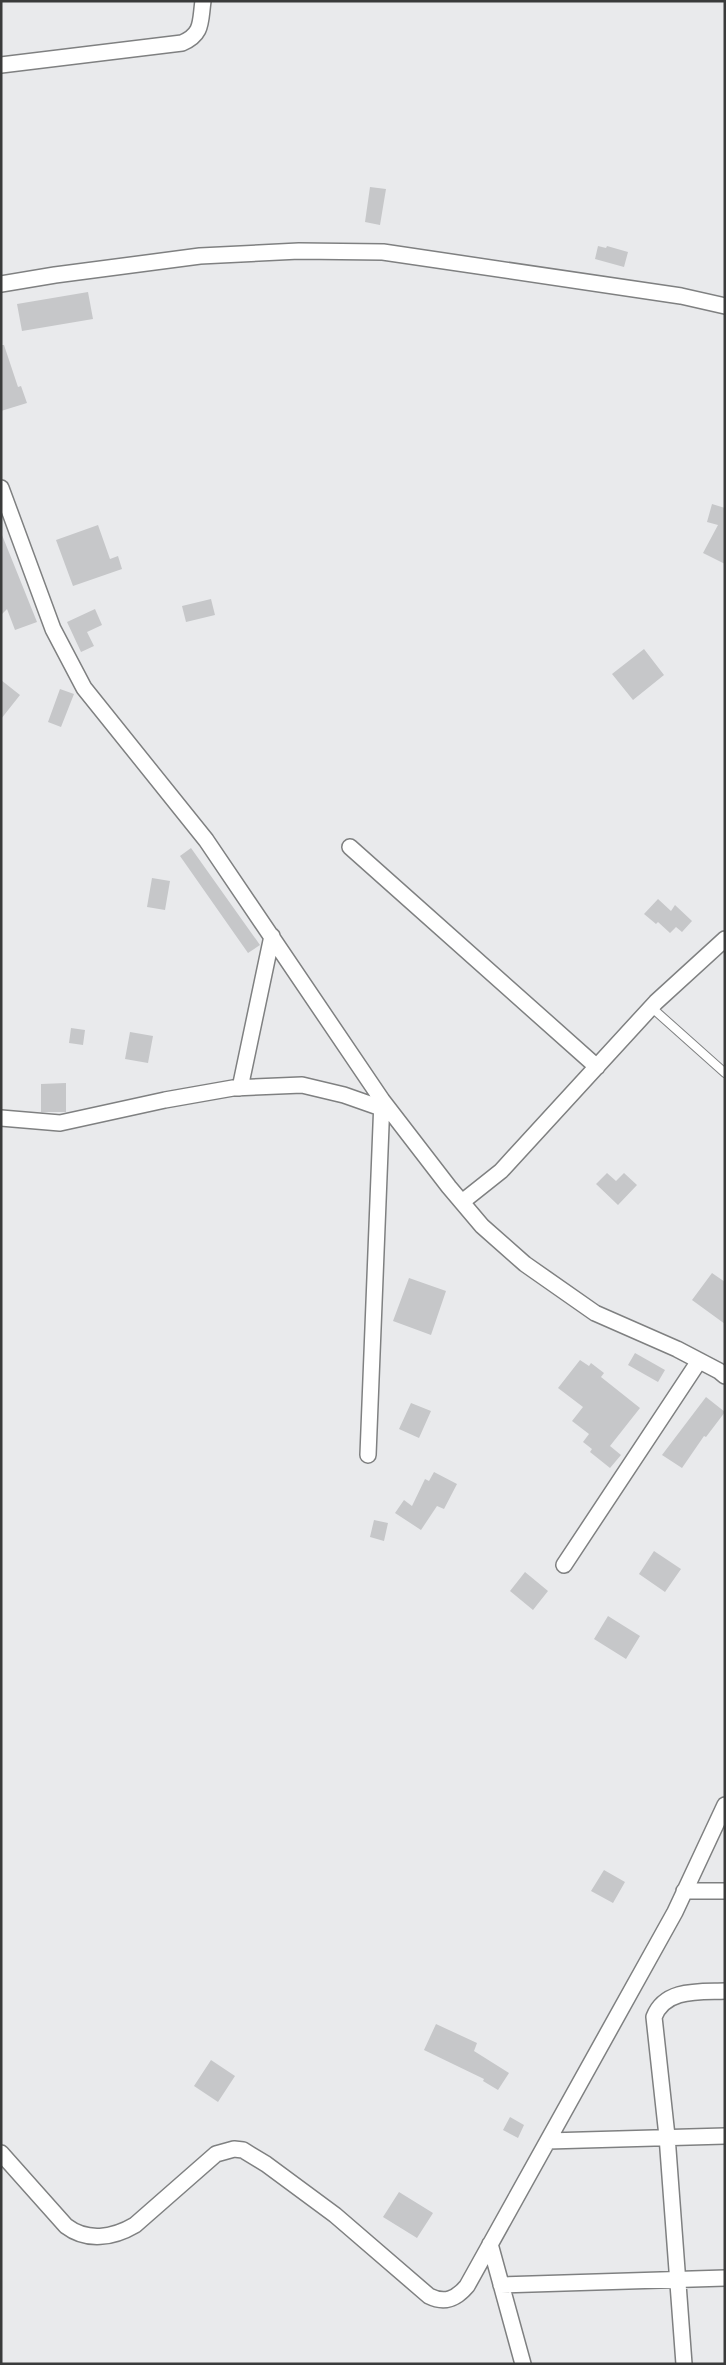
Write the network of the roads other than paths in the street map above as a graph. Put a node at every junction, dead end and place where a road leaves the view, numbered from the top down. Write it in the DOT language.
graph roads {
  1 [pos="204,1"];
  2 [pos="1,65"];
  3 [pos="1,284"];
  4 [pos="725,306"];
  5 [pos="1,488"];
  6 [pos="350,847"];
  7 [pos="272,936"];
  8 [pos="725,939"];
  9 [pos="652,1007"];
  10 [pos="596,1066"];
  11 [pos="725,1073"];
  12 [pos="240,1088"];
  13 [pos="382,1104"];
  14 [pos="1,1118"];
  15 [pos="462,1202"];
  16 [pos="699,1361"];
  17 [pos="723,1370"];
  18 [pos="368,1454"];
  19 [pos="564,1564"];
  20 [pos="725,1804"];
  21 [pos="684,1891"];
  22 [pos="725,1891"];
  23 [pos="725,1991"];
  24 [pos="667,2136"];
  25 [pos="725,2136"];
  26 [pos="548,2141"];
  27 [pos="1,2153"];
  28 [pos="490,2244"];
  29 [pos="725,2278"];
  30 [pos="677,2279"];
  31 [pos="501,2285"];
  32 [pos="523,2364"];
  33 [pos="684,2364"];
  1 -- 2 [label="street"];
  3 -- 4 [label="street"];
  5 -- 7 [label="street"];
  6 -- 10 [label="street"];
  7 -- 12 [label="street"];
  7 -- 13 [label="street"];
  8 -- 9 [label="street"];
  9 -- 10 [label="street"];
  9 -- 11 [label="lane"];
  10 -- 15 [label="street"];
  12 -- 13 [label="street"];
  12 -- 14 [label="street"];
  13 -- 15 [label="street"];
  13 -- 18 [label="street"];
  15 -- 16 [label="street"];
  16 -- 17 [label="street"];
  16 -- 19 [label="street"];
  20 -- 21 [label="street"];
  21 -- 22 [label="street"];
  21 -- 26 [label="street"];
  23 -- 24 [label="street"];
  24 -- 25 [label="street"];
  24 -- 26 [label="street"];
  24 -- 30 [label="street"];
  26 -- 28 [label="street"];
  27 -- 28 [label="street"];
  28 -- 31 [label="street"];
  29 -- 30 [label="street"];
  30 -- 31 [label="street"];
  30 -- 33 [label="street"];
  31 -- 32 [label="street"];
}
